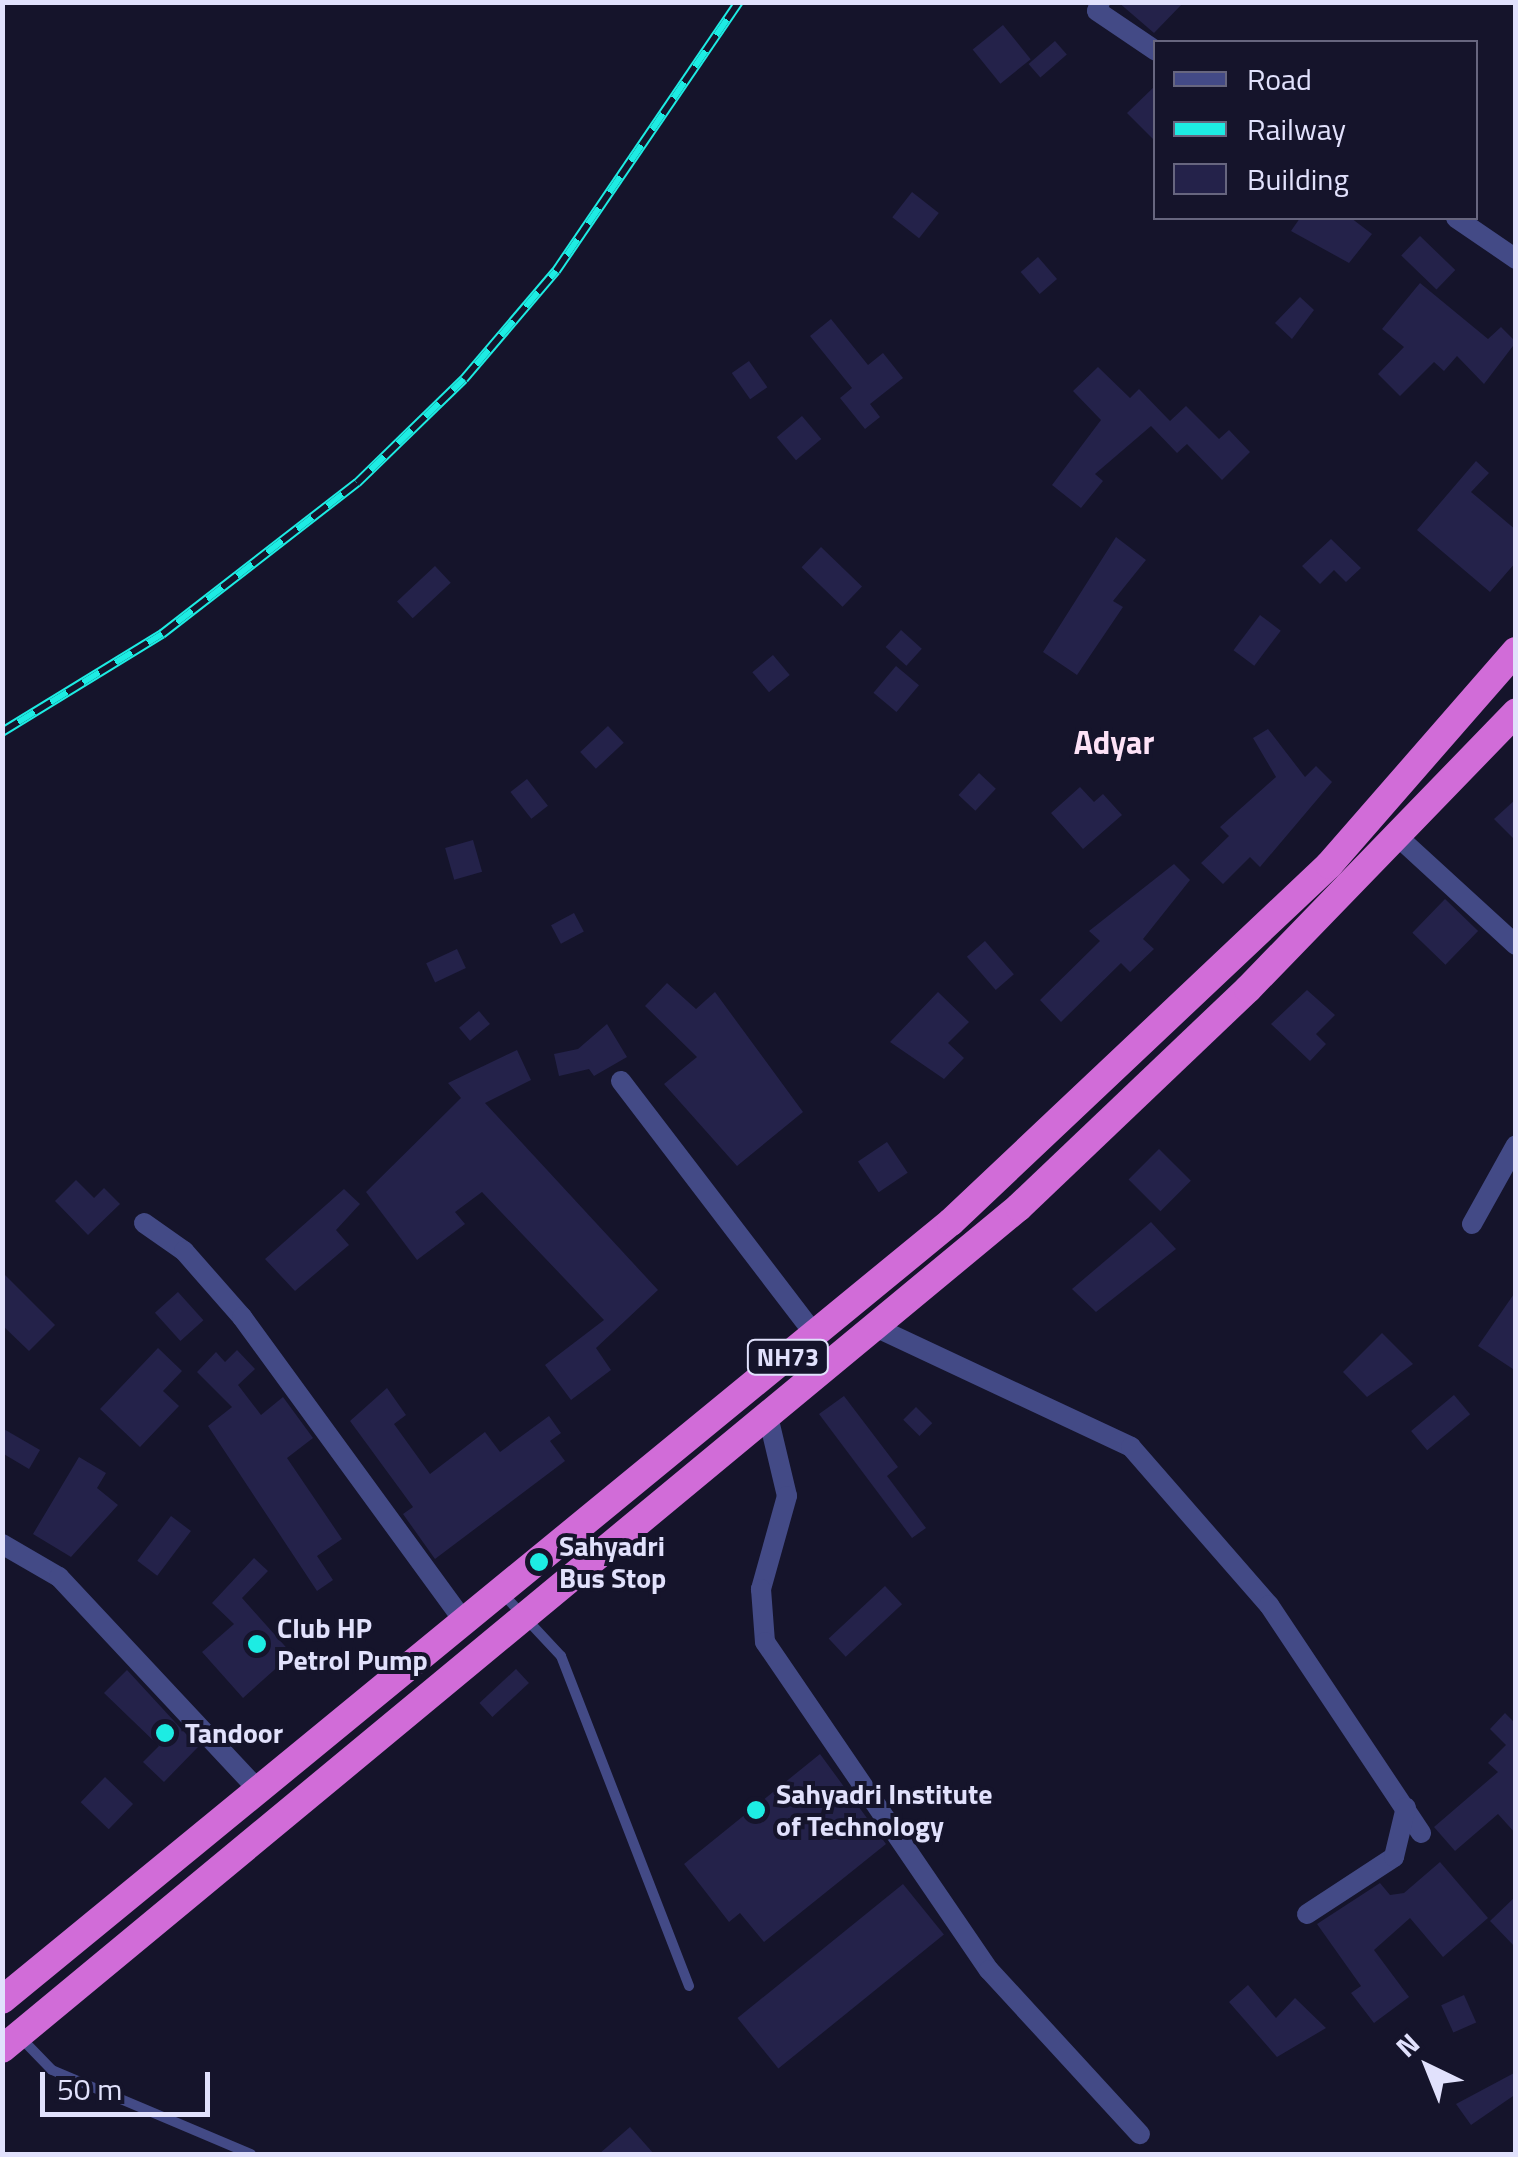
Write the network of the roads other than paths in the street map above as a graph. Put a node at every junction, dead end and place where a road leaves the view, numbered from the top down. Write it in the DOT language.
graph roads {
  1 [pos="1100,2"];
  2 [pos="1153,50"];
  3 [pos="1459,220"];
  4 [pos="1516,259"];
  5 [pos="1516,650"];
  6 [pos="1516,712"];
  7 [pos="1397,836"];
  8 [pos="1516,944"];
  9 [pos="622,1081"];
  10 [pos="1516,1146"];
  11 [pos="144,1224"];
  12 [pos="1472,1224"];
  13 [pos="873,1326"];
  14 [pos="815,1335"];
  15 [pos="767,1412"];
  16 [pos="2,1544"];
  17 [pos="512,1603"];
  18 [pos="465,1622"];
  19 [pos="258,1791"];
  20 [pos="1406,1807"];
  21 [pos="1422,1833"];
  22 [pos="1307,1914"];
  23 [pos="689,1986"];
  24 [pos="2,2000"];
  25 [pos="10,2042"];
  26 [pos="1140,2134"];
  27 [pos="251,2154"];
  1 -- 2 [label="street"];
  3 -- 4 [label="street"];
  5 -- 14 [label="highway, NH73"];
  6 -- 7 [label="highway, NH73"];
  7 -- 8 [label="street"];
  7 -- 13 [label="highway, NH73"];
  9 -- 14 [label="street"];
  10 -- 12 [label="street"];
  11 -- 18 [label="street"];
  13 -- 15 [label="highway, NH73"];
  13 -- 20 [label="street"];
  14 -- 17 [label="highway, NH73"];
  15 -- 17 [label="highway, NH73"];
  15 -- 26 [label="street"];
  16 -- 19 [label="street"];
  17 -- 18 [label="highway, NH73"];
  17 -- 23 [label="lane"];
  17 -- 25 [label="highway, NH73"];
  18 -- 19 [label="highway, NH73"];
  19 -- 24 [label="highway, NH73"];
  20 -- 21 [label="street"];
  20 -- 22 [label="street"];
  25 -- 27 [label="lane"];
}
